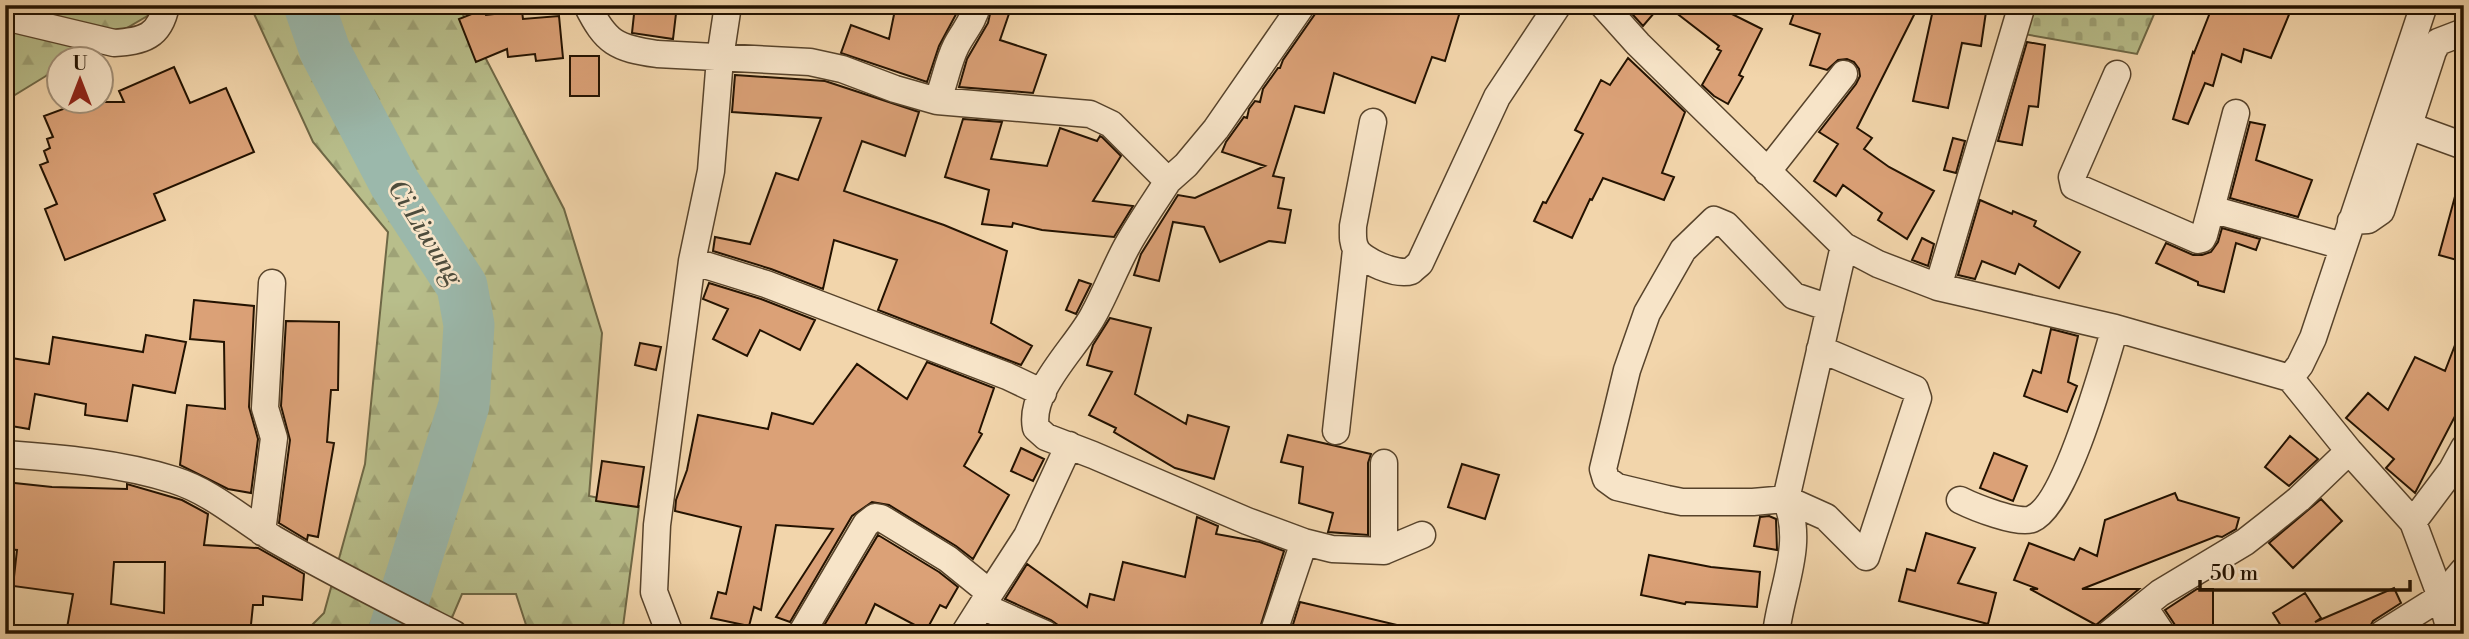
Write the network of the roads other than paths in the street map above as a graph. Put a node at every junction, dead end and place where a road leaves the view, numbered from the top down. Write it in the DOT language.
graph roads {
  1 [pos="166,5"];
  2 [pos="587,5"];
  3 [pos="728,5"];
  4 [pos="977,5"];
  5 [pos="1302,5"];
  6 [pos="1559,5"];
  7 [pos="1603,5"];
  8 [pos="2022,5"];
  9 [pos="2424,5"];
  10 [pos="5,18"];
  11 [pos="2464,32"];
  12 [pos="720,58"];
  13 [pos="1844,74"];
  14 [pos="2118,74"];
  15 [pos="937,101"];
  16 [pos="2236,113"];
  17 [pos="1373,122"];
  18 [pos="2409,126"];
  19 [pos="2464,146"];
  20 [pos="1767,172"];
  21 [pos="1168,181"];
  22 [pos="2211,209"];
  23 [pos="2347,233"];
  24 [pos="1844,246"];
  25 [pos="1356,250"];
  26 [pos="691,261"];
  27 [pos="272,283"];
  28 [pos="1938,286"];
  29 [pos="1830,308"];
  30 [pos="2115,328"];
  31 [pos="1820,349"];
  32 [pos="2290,378"];
  33 [pos="1043,393"];
  34 [pos="1336,431"];
  35 [pos="1069,445"];
  36 [pos="2464,448"];
  37 [pos="2349,451"];
  38 [pos="5,454"];
  39 [pos="1384,463"];
  40 [pos="1786,499"];
  41 [pos="1960,500"];
  42 [pos="2413,522"];
  43 [pos="262,532"];
  44 [pos="1422,535"];
  45 [pos="1304,542"];
  46 [pos="1384,551"];
  47 [pos="2464,570"];
  48 [pos="2441,597"];
  49 [pos="986,599"];
  50 [pos="2144,607"];
  51 [pos="454,634"];
  52 [pos="670,634"];
  53 [pos="802,634"];
  54 [pos="964,634"];
  55 [pos="1045,634"];
  56 [pos="1273,634"];
  57 [pos="1776,634"];
  58 [pos="2109,634"];
  59 [pos="2162,634"];
  60 [pos="2382,634"];
  61 [pos="2451,634"];
  1 -- 10 [label="street"];
  2 -- 12 [label="street"];
  3 -- 12 [label="street"];
  4 -- 15 [label="street"];
  5 -- 21 [label="street"];
  6 -- 25 [label="street"];
  7 -- 20 [label="street"];
  8 -- 28 [label="street"];
  9 -- 23 [label="street"];
  11 -- 18 [label="street"];
  12 -- 15 [label="street"];
  12 -- 26 [label="street"];
  13 -- 20 [label="street"];
  14 -- 22 [label="street"];
  15 -- 21 [label="street"];
  16 -- 22 [label="street"];
  17 -- 25 [label="street"];
  18 -- 19 [label="street"];
  18 -- 23 [label="street"];
  20 -- 24 [label="street"];
  21 -- 33 [label="street"];
  22 -- 23 [label="street"];
  23 -- 32 [label="street"];
  24 -- 28 [label="street"];
  24 -- 29 [label="street"];
  25 -- 34 [label="street"];
  26 -- 33 [label="street"];
  26 -- 52 [label="street"];
  27 -- 43 [label="street"];
  28 -- 30 [label="street"];
  29 -- 31 [label="street"];
  29 -- 40 [label="street"];
  30 -- 32 [label="street"];
  30 -- 41 [label="street"];
  31 -- 40 [label="street"];
  31 -- 40 [label="street"];
  32 -- 37 [label="street"];
  33 -- 35 [label="street"];
  35 -- 45 [label="street"];
  35 -- 49 [label="street"];
  36 -- 42 [label="street"];
  37 -- 42 [label="street"];
  37 -- 50 [label="street"];
  38 -- 43 [label="street"];
  39 -- 46 [label="street"];
  40 -- 57 [label="street"];
  42 -- 48 [label="street"];
  43 -- 51 [label="street"];
  44 -- 46 [label="street"];
  45 -- 46 [label="street"];
  45 -- 56 [label="street"];
  47 -- 48 [label="street"];
  48 -- 60 [label="street"];
  48 -- 61 [label="street"];
  49 -- 53 [label="street"];
  49 -- 54 [label="street"];
  49 -- 55 [label="street"];
  50 -- 58 [label="street"];
  50 -- 59 [label="street"];
}
